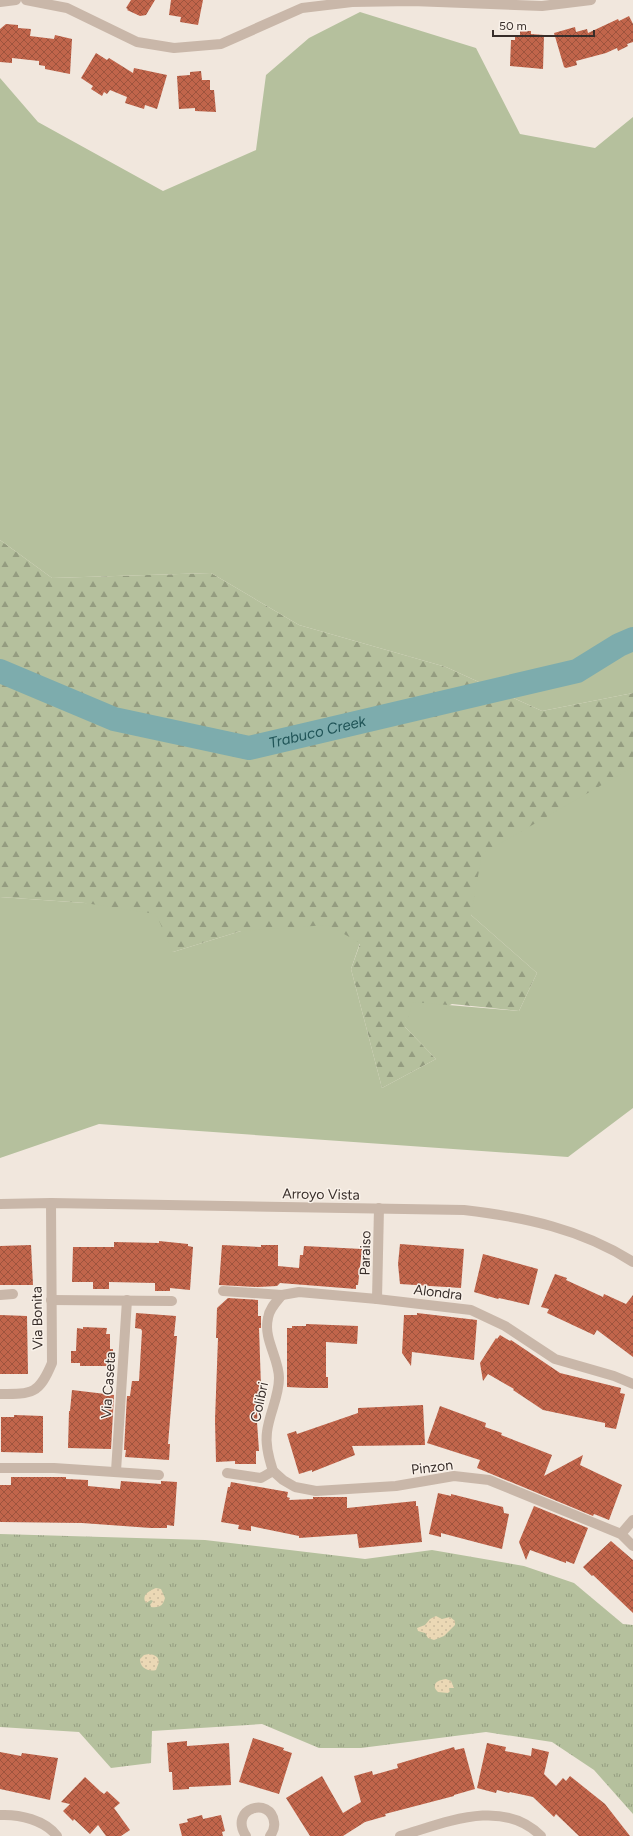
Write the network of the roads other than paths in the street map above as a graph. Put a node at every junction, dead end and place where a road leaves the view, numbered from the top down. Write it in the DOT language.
graph roads {
  1 [pos="16,0"];
  2 [pos="26,0"];
  3 [pos="591,0"];
  4 [pos="0,2"];
  5 [pos="300,4"];
  6 [pos="51,1203"];
  7 [pos="0,1204"];
  8 [pos="379,1208"];
  9 [pos="633,1262"];
  10 [pos="223,1291"];
  11 [pos="13,1294"];
  12 [pos="0,1295"];
  13 [pos="282,1295"];
  14 [pos="377,1299"];
  15 [pos="51,1300"];
  16 [pos="128,1300"];
  17 [pos="172,1301"];
  18 [pos="633,1384"];
  19 [pos="0,1394"];
  20 [pos="0,1468"];
  21 [pos="116,1471"];
  22 [pos="273,1471"];
  23 [pos="227,1473"];
  24 [pos="159,1474"];
  25 [pos="633,1520"];
  26 [pos="620,1534"];
  27 [pos="633,1546"];
  28 [pos="0,1815"];
  29 [pos="273,1835"];
  30 [pos="57,1836"];
  31 [pos="246,1836"];
  32 [pos="400,1836"];
  33 [pos="541,1836"];
  1 -- 4 [label="street"];
  2 -- 5 [label="street"];
  3 -- 5 [label="street"];
  6 -- 7 [label="street, Arroyo Vista"];
  6 -- 8 [label="street, Arroyo Vista"];
  6 -- 15 [label="street, Via Bonita"];
  8 -- 9 [label="street, Arroyo Vista"];
  8 -- 14 [label="street, Paraiso"];
  10 -- 13 [label="street, Alondra"];
  11 -- 12 [label="street"];
  13 -- 14 [label="street, Alondra"];
  13 -- 22 [label="street, Colibri"];
  14 -- 18 [label="street, Alondra"];
  15 -- 16 [label="street"];
  15 -- 19 [label="street, Via Bonita"];
  16 -- 17 [label="street"];
  16 -- 21 [label="street, Via Caseta"];
  20 -- 21 [label="street"];
  21 -- 24 [label="street"];
  22 -- 23 [label="street"];
  22 -- 26 [label="street, Pinzon"];
  25 -- 26 [label="street"];
  26 -- 27 [label="street, Pinzon"];
  28 -- 30 [label="street"];
  29 -- 31 [label="street"];
  32 -- 33 [label="street"];
}
